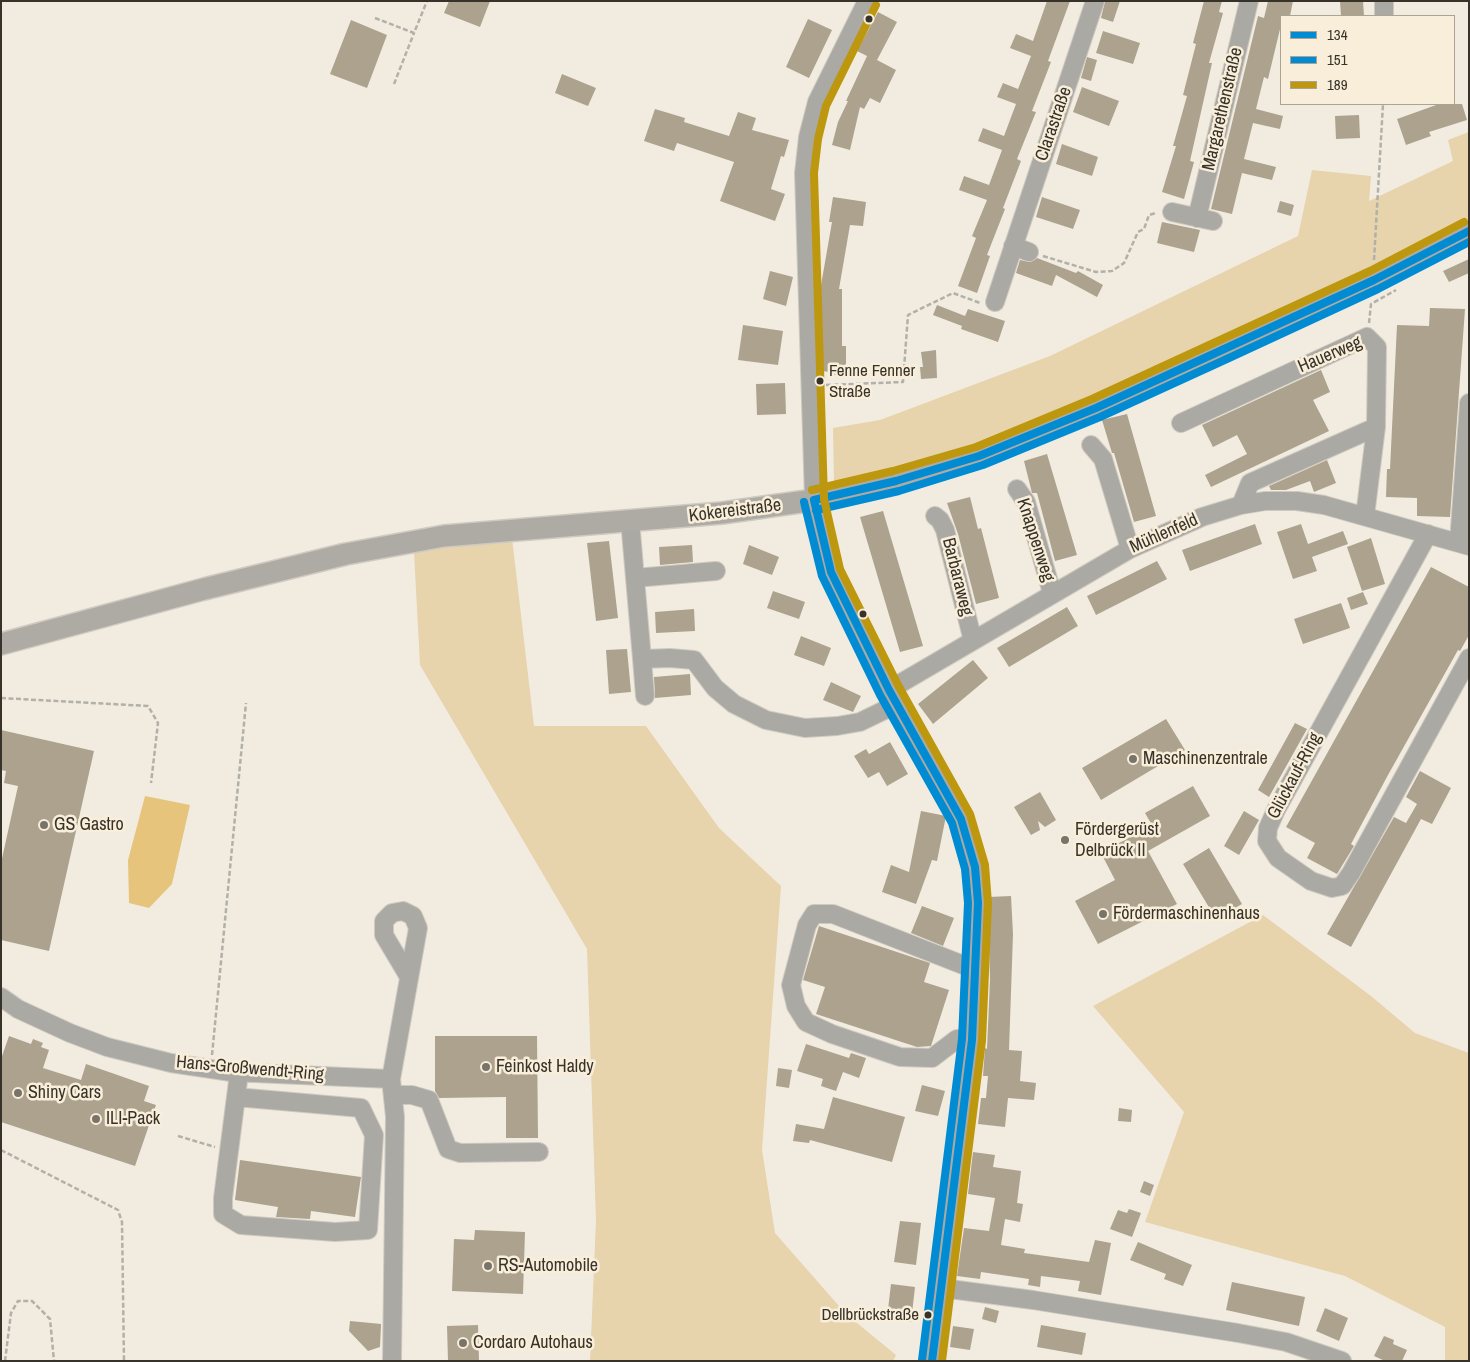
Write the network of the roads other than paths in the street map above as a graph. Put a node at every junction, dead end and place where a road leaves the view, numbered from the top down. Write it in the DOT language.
graph roads {
  1 [pos="867,1"];
  2 [pos="1095,1"];
  3 [pos="1248,1"];
  4 [pos="1384,1"];
  5 [pos="1384,15"];
  6 [pos="1172,212"];
  7 [pos="1469,231"];
  8 [pos="995,302"];
  9 [pos="1469,403"];
  10 [pos="1181,423"];
  11 [pos="1376,427"];
  12 [pos="1091,445"];
  13 [pos="1017,489"];
  14 [pos="814,500"];
  15 [pos="1241,504"];
  16 [pos="935,516"];
  17 [pos="1365,516"];
  18 [pos="631,532"];
  19 [pos="1428,534"];
  20 [pos="1464,544"];
  21 [pos="1130,549"];
  22 [pos="716,571"];
  23 [pos="635,578"];
  24 [pos="1052,593"];
  25 [pos="973,641"];
  26 [pos="1,644"];
  27 [pos="1469,658"];
  28 [pos="642,659"];
  29 [pos="645,696"];
  30 [pos="893,697"];
  31 [pos="976,970"];
  32 [pos="409,977"];
  33 [pos="1,997"];
  34 [pos="972,1040"];
  35 [pos="240,1072"];
  36 [pos="392,1087"];
  37 [pos="236,1097"];
  38 [pos="539,1152"];
  39 [pos="942,1288"];
  40 [pos="392,1361"];
  41 [pos="932,1361"];
  42 [pos="1342,1361"];
  1 -- 14 [label="street"];
  2 -- 8 [label="street, Clarastraße"];
  3 -- 6 [label="street, Margarethenstraße"];
  4 -- 5 [label="street"];
  7 -- 14 [label="main road, Kokereistraße"];
  9 -- 20 [label="street"];
  10 -- 11 [label="street, Hauerweg"];
  11 -- 15 [label="street"];
  11 -- 17 [label="street, Hauerweg"];
  12 -- 21 [label="street"];
  13 -- 24 [label="street, Knappenweg"];
  14 -- 26 [label="main road, Kokereistraße"];
  14 -- 30 [label="street"];
  15 -- 17 [label="street, Mühlenfeld"];
  15 -- 21 [label="street, Mühlenfeld"];
  16 -- 25 [label="street, Barbaraweg"];
  17 -- 19 [label="street, Mühlenfeld"];
  18 -- 23 [label="street"];
  19 -- 20 [label="street, Mühlenfeld"];
  19 -- 27 [label="street, Glückauf-Ring"];
  21 -- 24 [label="street, Mühlenfeld"];
  22 -- 23 [label="street"];
  23 -- 28 [label="street"];
  24 -- 25 [label="street, Mühlenfeld"];
  25 -- 30 [label="street, Mühlenfeld"];
  28 -- 29 [label="street"];
  28 -- 30 [label="street, Mühlenfeld"];
  30 -- 31 [label="street"];
  31 -- 34 [label="street"];
  31 -- 34 [label="street"];
  32 -- 36 [label="street"];
  33 -- 35 [label="street, Hans-Großwendt-Ring"];
  34 -- 39 [label="street"];
  35 -- 36 [label="street, Hans-Großwendt-Ring"];
  35 -- 37 [label="street"];
  36 -- 38 [label="street, Hans-Großwendt-Ring"];
  36 -- 40 [label="street"];
  37 -- 37 [label="street"];
  39 -- 41 [label="street"];
  39 -- 42 [label="street"];
}
